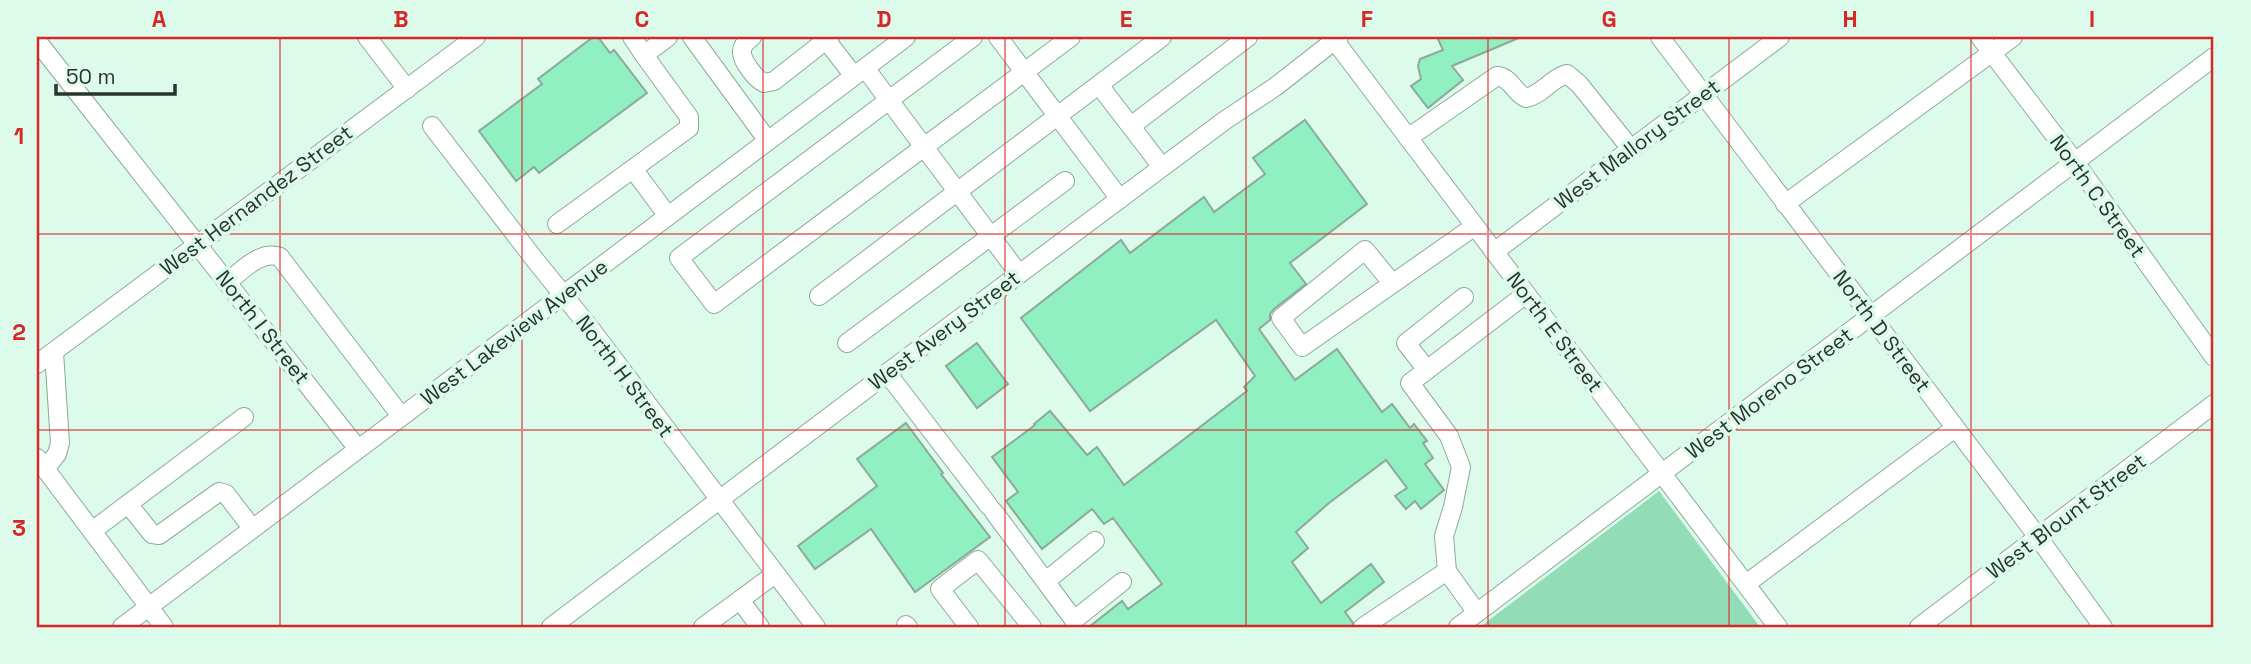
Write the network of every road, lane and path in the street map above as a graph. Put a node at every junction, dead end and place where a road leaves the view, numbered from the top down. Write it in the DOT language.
graph roads {
  1 [pos="367,37"];
  2 [pos="476,37"];
  3 [pos="632,37"];
  4 [pos="668,37"];
  5 [pos="692,37"];
  6 [pos="752,37"];
  7 [pos="906,37"];
  8 [pos="974,37"];
  9 [pos="998,37"];
  10 [pos="1070,37"];
  11 [pos="1162,37"];
  12 [pos="1248,37"];
  13 [pos="1660,37"];
  14 [pos="1780,37"];
  15 [pos="1980,37"];
  16 [pos="2012,37"];
  17 [pos="828,38"];
  18 [pos="1335,38"];
  19 [pos="39,40"];
  20 [pos="1992,52"];
  21 [pos="644,55"];
  22 [pos="2214,57"];
  23 [pos="1024,71"];
  24 [pos="860,72"];
  25 [pos="1099,85"];
  26 [pos="407,89"];
  27 [pos="1703,94"];
  28 [pos="889,100"];
  29 [pos="1058,116"];
  30 [pos="432,126"];
  31 [pos="1131,126"];
  32 [pos="1408,138"];
  33 [pos="768,141"];
  34 [pos="924,147"];
  35 [pos="1631,149"];
  36 [pos="2075,162"];
  37 [pos="1162,167"];
  38 [pos="633,169"];
  39 [pos="1065,181"];
  40 [pos="958,191"];
  41 [pos="1120,199"];
  42 [pos="1785,204"];
  43 [pos="668,216"];
  44 [pos="557,224"];
  45 [pos="1475,226"];
  46 [pos="991,236"];
  47 [pos="198,244"];
  48 [pos="1494,252"];
  49 [pos="1020,274"];
  50 [pos="228,282"];
  51 [pos="1392,283"];
  52 [pos="1526,294"];
  53 [pos="563,295"];
  54 [pos="819,296"];
  55 [pos="1464,297"];
  56 [pos="1871,316"];
  57 [pos="847,343"];
  58 [pos="54,352"];
  59 [pos="2214,357"];
  60 [pos="37,364"];
  61 [pos="1427,370"];
  62 [pos="887,373"];
  63 [pos="2214,404"];
  64 [pos="401,416"];
  65 [pos="244,417"];
  66 [pos="1955,428"];
  67 [pos="358,449"];
  68 [pos="41,463"];
  69 [pos="1663,474"];
  70 [pos="719,501"];
  71 [pos="128,504"];
  72 [pos="252,528"];
  73 [pos="92,531"];
  74 [pos="2038,537"];
  75 [pos="1095,541"];
  76 [pos="1447,571"];
  77 [pos="775,574"];
  78 [pos="1045,581"];
  79 [pos="1122,582"];
  80 [pos="1746,584"];
  81 [pos="740,600"];
  82 [pos="149,607"];
  83 [pos="1477,613"];
  84 [pos="1071,624"];
  85 [pos="122,627"];
  86 [pos="164,627"];
  87 [pos="551,627"];
  88 [pos="703,627"];
  89 [pos="760,627"];
  90 [pos="816,627"];
  91 [pos="969,627"];
  92 [pos="1032,627"];
  93 [pos="1363,627"];
  94 [pos="1458,627"];
  95 [pos="1778,627"];
  96 [pos="1919,627"];
  97 [pos="2103,627"];
  1 -- 26 [label="street"];
  2 -- 26 [label="street, West Hernandez Street"];
  3 -- 21 [label="street"];
  4 -- 21 [label="street"];
  5 -- 33 [label="street"];
  6 -- 17 [label="street"];
  7 -- 24 [label="street, West Lakeview Avenue"];
  8 -- 28 [label="street"];
  9 -- 23 [label="street"];
  10 -- 23 [label="street"];
  11 -- 25 [label="street"];
  12 -- 31 [label="street"];
  13 -- 27 [label="street, North D Street"];
  14 -- 27 [label="street, West Mallory Street"];
  15 -- 20 [label="street, North C Street"];
  16 -- 20 [label="street"];
  17 -- 24 [label="street"];
  18 -- 32 [label="street, North E Street"];
  18 -- 37 [label="street, West Avery Street"];
  19 -- 47 [label="street, North I Street"];
  20 -- 36 [label="street, North C Street"];
  20 -- 42 [label="street"];
  21 -- 38 [label="street"];
  22 -- 36 [label="street, West Moreno Street"];
  23 -- 29 [label="street"];
  23 -- 34 [label="street"];
  24 -- 28 [label="street"];
  24 -- 33 [label="street, West Lakeview Avenue"];
  25 -- 29 [label="street"];
  25 -- 31 [label="street"];
  26 -- 47 [label="street, West Hernandez Street"];
  27 -- 35 [label="street, West Mallory Street"];
  27 -- 42 [label="street, North D Street"];
  28 -- 34 [label="street"];
  28 -- 34 [label="street"];
  29 -- 40 [label="street"];
  29 -- 41 [label="street"];
  30 -- 53 [label="street, North H Street"];
  31 -- 37 [label="street"];
  32 -- 35 [label="street"];
  32 -- 45 [label="street, North E Street"];
  33 -- 43 [label="street, West Lakeview Avenue"];
  34 -- 40 [label="street"];
  35 -- 48 [label="street, West Mallory Street"];
  36 -- 56 [label="street, West Moreno Street"];
  36 -- 59 [label="street, North C Street"];
  37 -- 41 [label="street, West Avery Street"];
  38 -- 43 [label="street"];
  38 -- 44 [label="street"];
  39 -- 46 [label="street"];
  40 -- 46 [label="street"];
  40 -- 54 [label="street"];
  41 -- 49 [label="street, West Avery Street"];
  42 -- 56 [label="street, North D Street"];
  43 -- 53 [label="street, West Lakeview Avenue"];
  45 -- 48 [label="street, North E Street"];
  45 -- 51 [label="street"];
  46 -- 49 [label="street"];
  46 -- 57 [label="street"];
  47 -- 50 [label="street, North I Street"];
  47 -- 58 [label="street, West Hernandez Street"];
  48 -- 52 [label="street, North E Street"];
  49 -- 62 [label="street, West Avery Street"];
  50 -- 64 [label="street"];
  50 -- 67 [label="street, North I Street"];
  51 -- 51 [label="street"];
  52 -- 61 [label="street"];
  52 -- 69 [label="street, North E Street"];
  53 -- 64 [label="street, West Lakeview Avenue"];
  53 -- 70 [label="street, North H Street"];
  55 -- 61 [label="street"];
  56 -- 66 [label="street, North D Street"];
  56 -- 69 [label="street, West Moreno Street"];
  58 -- 60 [label="street, West Hernandez Street"];
  58 -- 68 [label="street"];
  61 -- 76 [label="street"];
  62 -- 70 [label="street, West Avery Street"];
  62 -- 78 [label="street"];
  63 -- 74 [label="street, West Blount Street"];
  64 -- 67 [label="street, West Lakeview Avenue"];
  65 -- 71 [label="street"];
  66 -- 74 [label="street, North D Street"];
  66 -- 80 [label="street"];
  67 -- 72 [label="street, West Lakeview Avenue"];
  68 -- 73 [label="street"];
  69 -- 80 [label="street, North E Street"];
  69 -- 83 [label="street, West Moreno Street"];
  70 -- 77 [label="street, North H Street"];
  70 -- 87 [label="street, West Avery Street"];
  71 -- 72 [label="street"];
  71 -- 73 [label="street"];
  72 -- 82 [label="street, West Lakeview Avenue"];
  73 -- 82 [label="street"];
  74 -- 96 [label="street, West Blount Street"];
  74 -- 97 [label="street, North D Street"];
  75 -- 78 [label="street"];
  76 -- 83 [label="street"];
  76 -- 93 [label="street"];
  77 -- 81 [label="street"];
  77 -- 90 [label="street, North H Street"];
  78 -- 84 [label="street"];
  79 -- 84 [label="street"];
  80 -- 95 [label="street, North E Street"];
  81 -- 88 [label="street"];
  81 -- 89 [label="street"];
  82 -- 85 [label="street, West Lakeview Avenue"];
  82 -- 86 [label="street"];
  83 -- 94 [label="street, West Moreno Street"];
  91 -- 92 [label="street"];
}
